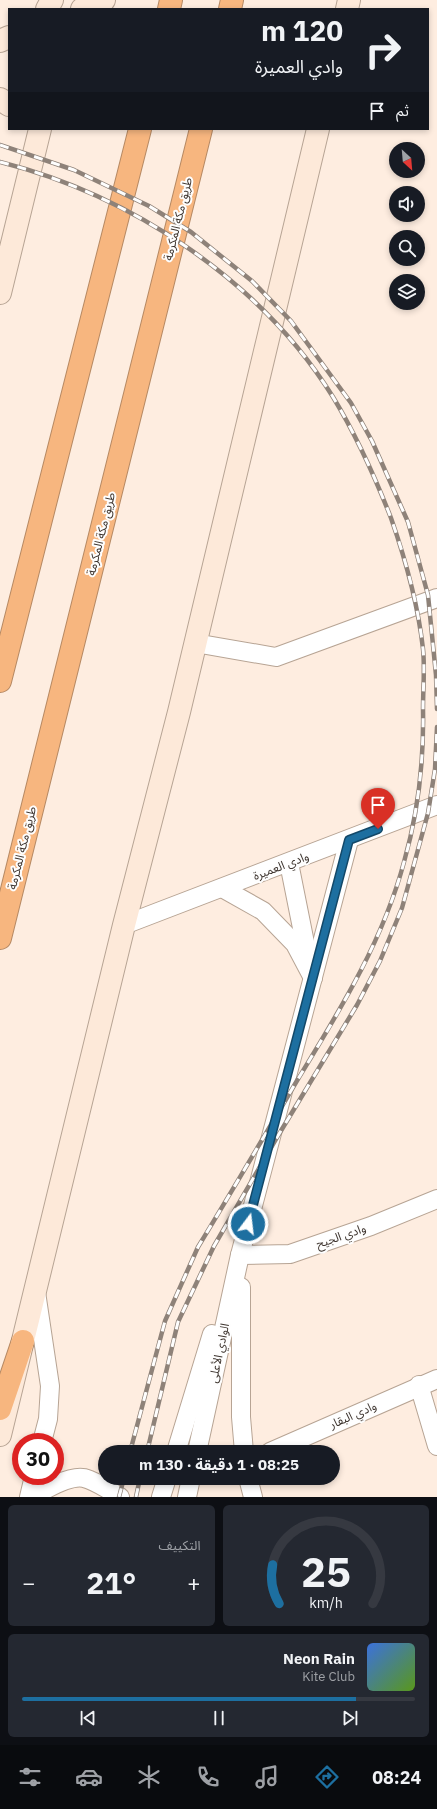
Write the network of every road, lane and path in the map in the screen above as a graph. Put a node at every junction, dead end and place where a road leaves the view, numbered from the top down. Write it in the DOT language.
graph roads {
  1 [pos="104,0"];
  2 [pos="84,8"];
  3 [pos="23,130"];
  4 [pos="40,130"];
  5 [pos="140,130"];
  6 [pos="200,130"];
  7 [pos="318,130"];
  8 [pos="32,159"];
  9 [pos="0,293"];
  10 [pos="437,598"];
  11 [pos="195,643"];
  12 [pos="0,681"];
  13 [pos="437,805"];
  14 [pos="349,840"];
  15 [pos="289,863"];
  16 [pos="222,888"];
  17 [pos="124,925"];
  18 [pos="0,938"];
  19 [pos="313,978"];
  20 [pos="437,1199"];
  21 [pos="240,1255"];
  22 [pos="36,1287"];
  23 [pos="23,1341"];
  24 [pos="437,1379"];
  25 [pos="419,1385"];
  26 [pos="0,1409"];
  27 [pos="44,1433"];
  28 [pos="0,1435"];
  29 [pos="178,1445"];
  30 [pos="199,1445"];
  31 [pos="243,1445"];
  32 [pos="286,1445"];
  33 [pos="437,1446"];
  34 [pos="32,1485"];
  35 [pos="165,1485"];
  36 [pos="190,1485"];
  37 [pos="250,1485"];
  38 [pos="30,1497"];
  39 [pos="120,1497"];
  40 [pos="161,1497"];
  41 [pos="187,1497"];
  42 [pos="253,1497"];
  1 -- 2 [label="street"];
  3 -- 8 [label="street"];
  4 -- 8 [label="street"];
  5 -- 12 [label="highway"];
  6 -- 18 [label="highway, طريق مكة المكرمة"];
  7 -- 11 [label="street"];
  8 -- 9 [label="street"];
  10 -- 11 [label="street"];
  11 -- 17 [label="street"];
  13 -- 14 [label="street, وادي العميرة"];
  14 -- 15 [label="street, وادي العميرة"];
  14 -- 19 [label="street, الوادي الأعلى"];
  15 -- 16 [label="street, وادي العميرة"];
  15 -- 19 [label="street"];
  16 -- 17 [label="street, وادي العميرة"];
  16 -- 19 [label="street"];
  17 -- 22 [label="street"];
  19 -- 21 [label="street, الوادي الأعلى"];
  20 -- 21 [label="street, وادي الجيح"];
  21 -- 29 [label="street"];
  21 -- 30 [label="street, الوادي الأعلى"];
  21 -- 31 [label="street, الوادي الأعلى"];
  22 -- 23 [label="street"];
  22 -- 27 [label="street"];
  23 -- 26 [label="highway"];
  23 -- 28 [label="street"];
  24 -- 25 [label="street, وادي البقار"];
  25 -- 32 [label="street, وادي البقار"];
  25 -- 33 [label="street"];
  34 -- 38 [label="street"];
  35 -- 40 [label="street"];
  36 -- 41 [label="street"];
  37 -- 42 [label="street"];
  38 -- 39 [label="street"];
}
